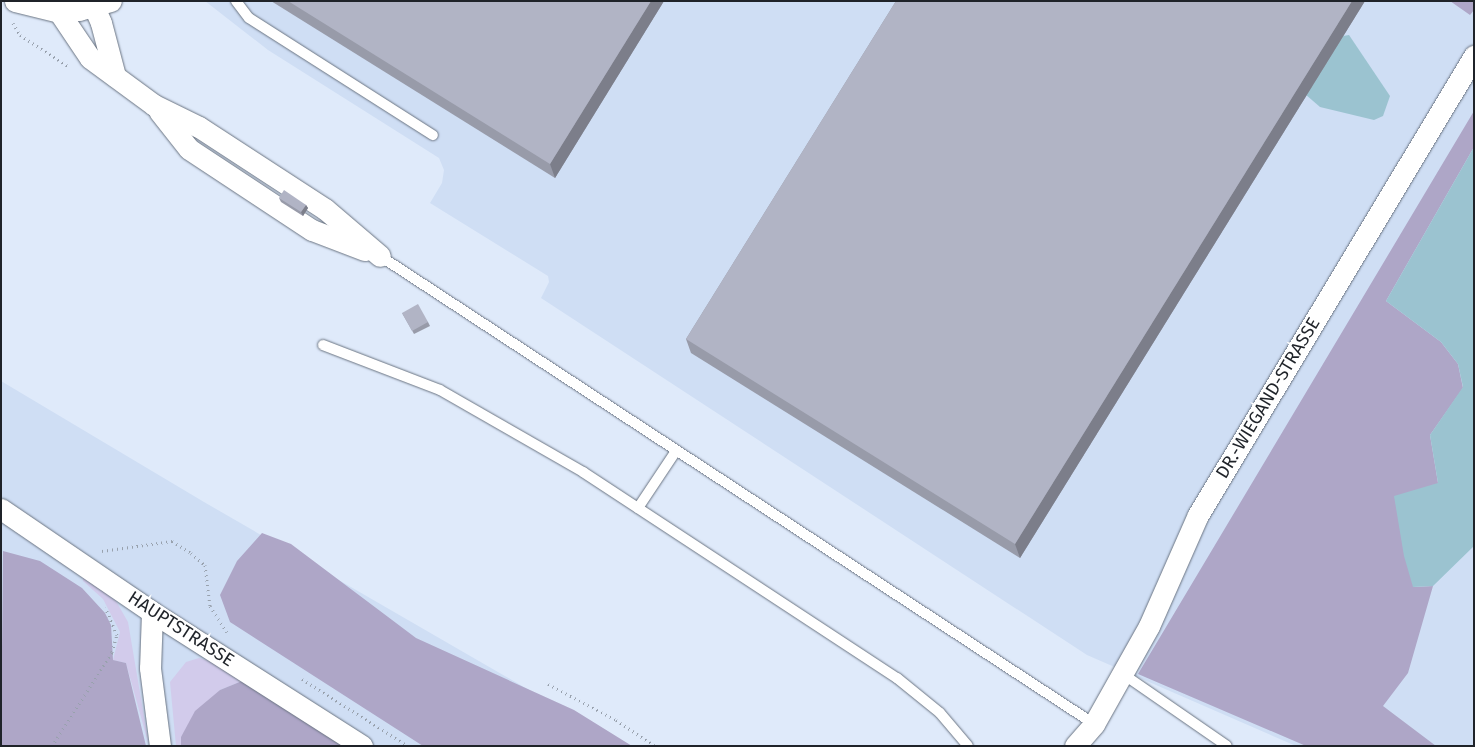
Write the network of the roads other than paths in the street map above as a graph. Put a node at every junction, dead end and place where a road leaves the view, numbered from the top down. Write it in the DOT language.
graph roads {
  1 [pos="15,1"];
  2 [pos="236,1"];
  3 [pos="97,3"];
  4 [pos="59,12"];
  5 [pos="1474,56"];
  6 [pos="114,76"];
  7 [pos="433,135"];
  8 [pos="380,256"];
  9 [pos="323,345"];
  10 [pos="676,450"];
  11 [pos="638,508"];
  12 [pos="1,509"];
  13 [pos="152,612"];
  14 [pos="1123,674"];
  15 [pos="1094,724"];
  16 [pos="160,746"];
  17 [pos="362,746"];
  18 [pos="968,746"];
  19 [pos="1075,746"];
  20 [pos="1227,746"];
  1 -- 4 [label="street"];
  2 -- 7 [label="lane"];
  3 -- 4 [label="street"];
  3 -- 6 [label="street"];
  4 -- 6 [label="street"];
  5 -- 14 [label="street, DR.-WIEGAND-STRASSE"];
  6 -- 8 [label="street"];
  8 -- 10 [label="lane"];
  9 -- 11 [label="lane"];
  10 -- 11 [label="lane"];
  10 -- 15 [label="lane"];
  11 -- 18 [label="lane"];
  12 -- 13 [label="street, HAUPTSTRASSE"];
  13 -- 16 [label="street"];
  13 -- 17 [label="street, HAUPTSTRASSE"];
  14 -- 15 [label="street, DR.-WIEGAND-STRASSE"];
  14 -- 20 [label="lane"];
  15 -- 19 [label="street, DR.-WIEGAND-STRASSE"];
}
